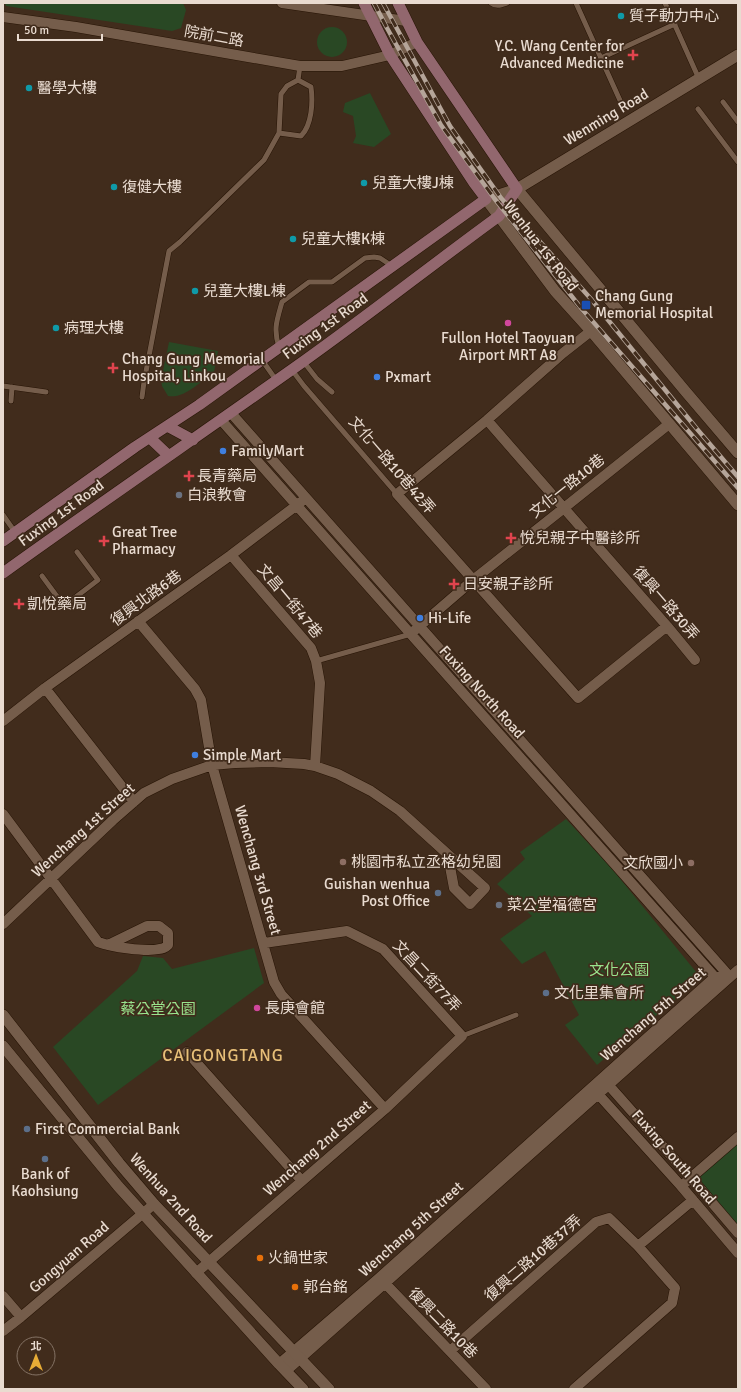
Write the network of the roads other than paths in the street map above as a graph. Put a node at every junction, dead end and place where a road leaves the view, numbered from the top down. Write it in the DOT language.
graph roads {
  1 [pos="282,3"];
  2 [pos="364,3"];
  3 [pos="398,3"];
  4 [pos="492,3"];
  5 [pos="507,3"];
  6 [pos="576,3"];
  7 [pos="665,3"];
  8 [pos="370,16"];
  9 [pos="3,17"];
  10 [pos="406,21"];
  11 [pos="675,24"];
  12 [pos="417,42"];
  13 [pos="390,55"];
  14 [pos="738,55"];
  15 [pos="601,58"];
  16 [pos="300,66"];
  17 [pos="699,79"];
  18 [pos="298,80"];
  19 [pos="723,102"];
  20 [pos="623,107"];
  21 [pos="698,109"];
  22 [pos="738,122"];
  23 [pos="279,133"];
  24 [pos="738,162"];
  25 [pos="517,189"];
  26 [pos="486,199"];
  27 [pos="499,216"];
  28 [pos="392,266"];
  29 [pos="591,331"];
  30 [pos="279,347"];
  31 [pos="262,360"];
  32 [pos="303,361"];
  33 [pos="292,369"];
  34 [pos="276,380"];
  35 [pos="3,386"];
  36 [pos="12,387"];
  37 [pos="46,392"];
  38 [pos="332,392"];
  39 [pos="142,398"];
  40 [pos="11,401"];
  41 [pos="231,413"];
  42 [pos="221,420"];
  43 [pos="487,420"];
  44 [pos="669,424"];
  45 [pos="167,426"];
  46 [pos="150,438"];
  47 [pos="193,440"];
  48 [pos="738,453"];
  49 [pos="169,456"];
  50 [pos="397,494"];
  51 [pos="306,498"];
  52 [pos="738,505"];
  53 [pos="297,506"];
  54 [pos="564,508"];
  55 [pos="3,515"];
  56 [pos="15,532"];
  57 [pos="3,541"];
  58 [pos="77,552"];
  59 [pos="231,555"];
  60 [pos="3,573"];
  61 [pos="42,576"];
  62 [pos="473,580"];
  63 [pos="380,582"];
  64 [pos="372,590"];
  65 [pos="138,621"];
  66 [pos="419,625"];
  67 [pos="667,626"];
  68 [pos="411,634"];
  69 [pos="695,660"];
  70 [pos="316,661"];
  71 [pos="45,688"];
  72 [pos="3,721"];
  73 [pos="521,741"];
  74 [pos="513,749"];
  75 [pos="212,765"];
  76 [pos="314,766"];
  77 [pos="134,802"];
  78 [pos="3,814"];
  79 [pos="618,850"];
  80 [pos="448,856"];
  81 [pos="609,858"];
  82 [pos="51,879"];
  83 [pos="3,924"];
  84 [pos="264,943"];
  85 [pos="108,945"];
  86 [pos="734,973"];
  87 [pos="718,980"];
  88 [pos="3,1015"];
  89 [pos="516,1015"];
  90 [pos="459,1040"];
  91 [pos="3,1046"];
  92 [pos="187,1052"];
  93 [pos="599,1084"];
  94 [pos="385,1108"];
  95 [pos="738,1137"];
  96 [pos="691,1178"];
  97 [pos="302,1181"];
  98 [pos="681,1186"];
  99 [pos="693,1200"];
  100 [pos="154,1204"];
  101 [pos="143,1213"];
  102 [pos="738,1233"];
  103 [pos="638,1246"];
  104 [pos="738,1253"];
  105 [pos="208,1262"];
  106 [pos="196,1273"];
  107 [pos="382,1281"];
  108 [pos="3,1296"];
  109 [pos="21,1317"];
  110 [pos="3,1331"];
  111 [pos="450,1351"];
  112 [pos="297,1355"];
  113 [pos="283,1368"];
  114 [pos="303,1389"];
  115 [pos="329,1389"];
  116 [pos="486,1389"];
  117 [pos="574,1389"];
  1 -- 8 [label="street"];
  2 -- 8 [label="main road, Wenhua 1st Road"];
  3 -- 10 [label="main road, Wenhua 1st Road"];
  4 -- 5 [label="lane"];
  6 -- 15 [label="lane"];
  7 -- 11 [label="lane"];
  8 -- 10 [label="street"];
  8 -- 13 [label="main road, Wenhua 1st Road"];
  9 -- 16 [label="street, 院前二路"];
  10 -- 12 [label="main road, Wenhua 1st Road"];
  11 -- 15 [label="lane"];
  11 -- 17 [label="lane"];
  12 -- 13 [label="street, 院前二路"];
  12 -- 25 [label="main road, Wenhua 1st Road"];
  13 -- 16 [label="street, 院前二路"];
  13 -- 26 [label="main road, Wenhua 1st Road"];
  14 -- 17 [label="street, Wenming Road"];
  15 -- 20 [label="lane"];
  16 -- 18 [label="lane"];
  17 -- 25 [label="street, Wenming Road"];
  18 -- 23 [label="lane"];
  18 -- 23 [label="lane"];
  19 -- 22 [label="lane"];
  21 -- 24 [label="lane"];
  23 -- 39 [label="lane"];
  25 -- 26 [label="street, Wenming Road"];
  25 -- 27 [label="main road, Fuxing 1st Road"];
  25 -- 48 [label="street, Wenhua 1st Road"];
  26 -- 27 [label="street, Wenhua 1st Road"];
  26 -- 28 [label="main road, Fuxing 1st Road"];
  27 -- 29 [label="street, Wenhua 1st Road"];
  27 -- 32 [label="main road, Fuxing 1st Road"];
  28 -- 30 [label="main road, Fuxing 1st Road"];
  28 -- 30 [label="lane"];
  29 -- 43 [label="street"];
  29 -- 44 [label="street, Wenhua 1st Road"];
  30 -- 31 [label="main road, Fuxing 1st Road"];
  31 -- 34 [label="lane"];
  31 -- 45 [label="main road, Fuxing 1st Road"];
  32 -- 33 [label="main road, Fuxing 1st Road"];
  32 -- 38 [label="lane"];
  33 -- 34 [label="main road, Fuxing 1st Road"];
  33 -- 50 [label="lane, 文化一路10巷42弄"];
  34 -- 41 [label="main road, Fuxing 1st Road"];
  35 -- 36 [label="lane"];
  36 -- 37 [label="lane"];
  36 -- 40 [label="lane"];
  41 -- 42 [label="main road, Fuxing 1st Road"];
  41 -- 51 [label="street, Fuxing North Road"];
  42 -- 47 [label="main road, Fuxing 1st Road"];
  42 -- 53 [label="street, Fuxing North Road"];
  43 -- 50 [label="street"];
  43 -- 54 [label="street, 復興一路30弄"];
  44 -- 52 [label="street, Wenhua 1st Road"];
  44 -- 54 [label="street, 文化一路10巷"];
  45 -- 46 [label="main road, Fuxing 1st Road"];
  45 -- 47 [label="main road"];
  46 -- 49 [label="main road"];
  46 -- 56 [label="main road, Fuxing 1st Road"];
  47 -- 49 [label="main road, Fuxing 1st Road"];
  49 -- 60 [label="main road, Fuxing 1st Road"];
  50 -- 62 [label="street, 文化一路10巷42弄"];
  51 -- 53 [label="street, 復興北路6巷"];
  51 -- 63 [label="street, Fuxing North Road"];
  53 -- 59 [label="street, 復興北路6巷"];
  53 -- 64 [label="street, Fuxing North Road"];
  54 -- 62 [label="street, 文化一路10巷"];
  54 -- 67 [label="street, 復興一路30弄"];
  55 -- 56 [label="lane"];
  56 -- 57 [label="main road, Fuxing 1st Road"];
  58 -- 61 [label="lane"];
  59 -- 65 [label="street, 復興北路6巷"];
  59 -- 70 [label="street, 文昌一街47巷"];
  62 -- 66 [label="street, 文化一路10巷"];
  62 -- 67 [label="street, 文化一路10巷42弄"];
  63 -- 64 [label="street"];
  63 -- 66 [label="street, Fuxing North Road"];
  64 -- 68 [label="street, Fuxing North Road"];
  65 -- 71 [label="street, 復興北路6巷"];
  65 -- 75 [label="street, Wenchang 3rd Street"];
  66 -- 68 [label="street, 文化一路10巷"];
  66 -- 73 [label="street, Fuxing North Road"];
  67 -- 69 [label="street, 復興一路30弄"];
  68 -- 70 [label="lane"];
  68 -- 74 [label="street, Fuxing North Road"];
  70 -- 76 [label="street, 文昌一街47巷"];
  71 -- 72 [label="street, 復興北路6巷"];
  71 -- 77 [label="street"];
  73 -- 74 [label="street"];
  73 -- 79 [label="street, Fuxing North Road"];
  74 -- 81 [label="street, Fuxing North Road"];
  75 -- 76 [label="street, Wenchang 1st Street"];
  75 -- 77 [label="street, Wenchang 1st Street"];
  75 -- 84 [label="street, Wenchang 3rd Street"];
  76 -- 80 [label="street, Wenchang 1st Street"];
  77 -- 82 [label="street, Wenchang 1st Street"];
  78 -- 82 [label="street"];
  79 -- 81 [label="street"];
  79 -- 86 [label="street, Fuxing North Road"];
  80 -- 80 [label="street, Wenchang 1st Street"];
  81 -- 87 [label="street, Fuxing North Road"];
  82 -- 83 [label="street, Wenchang 1st Street"];
  82 -- 85 [label="street"];
  84 -- 90 [label="street, 文昌二街77弄"];
  84 -- 94 [label="street, Wenchang 3rd Street"];
  85 -- 85 [label="street"];
  86 -- 87 [label="street, Wenchang 5th Street"];
  87 -- 93 [label="street, Wenchang 5th Street"];
  88 -- 100 [label="street, Wenhua 2nd Road"];
  89 -- 90 [label="lane"];
  90 -- 94 [label="street, Wenchang 2nd Street"];
  91 -- 101 [label="street, Wenhua 2nd Road"];
  92 -- 97 [label="street"];
  93 -- 96 [label="street, Fuxing South Road"];
  93 -- 98 [label="street, Fuxing South Road"];
  93 -- 107 [label="street, Wenchang 5th Street"];
  94 -- 97 [label="street, Wenchang 2nd Street"];
  95 -- 96 [label="street"];
  96 -- 98 [label="street"];
  96 -- 102 [label="street, Fuxing South Road"];
  97 -- 105 [label="street, Wenchang 2nd Street"];
  98 -- 99 [label="street, Fuxing South Road"];
  99 -- 103 [label="street"];
  99 -- 104 [label="street, Fuxing South Road"];
  100 -- 101 [label="street, Gongyuan Road"];
  100 -- 105 [label="street, Wenhua 2nd Road"];
  101 -- 106 [label="street, Wenhua 2nd Road"];
  101 -- 109 [label="street, Gongyuan Road"];
  103 -- 111 [label="street, 復興二路10巷37弄"];
  103 -- 117 [label="street"];
  105 -- 106 [label="street, Wenchang 2nd Street"];
  105 -- 112 [label="street, Wenhua 2nd Road"];
  106 -- 113 [label="street, Wenhua 2nd Road"];
  107 -- 111 [label="street, 復興二路10巷"];
  107 -- 112 [label="street, Wenchang 5th Street"];
  108 -- 109 [label="street"];
  109 -- 110 [label="street, Gongyuan Road"];
  111 -- 116 [label="street, 復興二路10巷"];
  112 -- 113 [label="street, Wenchang 5th Street"];
  112 -- 115 [label="street, Wenhua 2nd Road"];
  113 -- 114 [label="street, Wenhua 2nd Road"];
}
